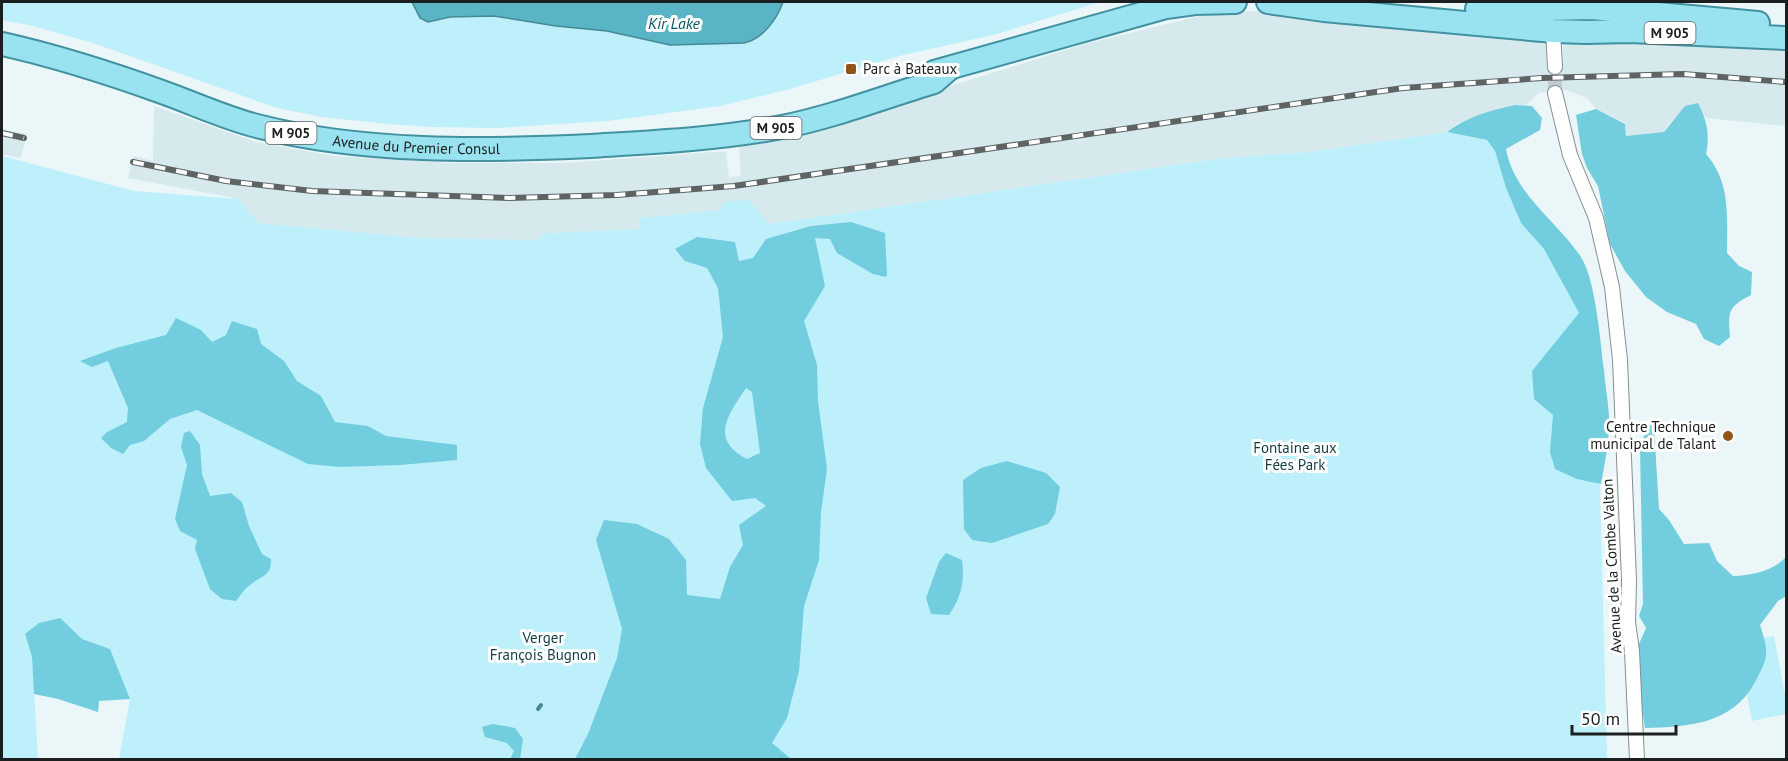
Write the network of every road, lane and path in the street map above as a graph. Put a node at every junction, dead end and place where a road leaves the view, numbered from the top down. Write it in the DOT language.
graph roads {
  1 [pos="1235,2"];
  2 [pos="1250,2"];
  3 [pos="1268,2"];
  4 [pos="1274,2"];
  5 [pos="1388,2"];
  6 [pos="1538,4"];
  7 [pos="1747,22"];
  8 [pos="1476,23"];
  9 [pos="1786,26"];
  10 [pos="1553,31"];
  11 [pos="1786,38"];
  12 [pos="2,44"];
  13 [pos="1555,66"];
  14 [pos="949,69"];
  15 [pos="915,75"];
  16 [pos="1555,93"];
  17 [pos="828,114"];
  18 [pos="593,146"];
  19 [pos="1637,759"];
  1 -- 14 [label="main road, Avenue du Premier Consul / M 905"];
  2 -- 3 [label="main road, M 905"];
  3 -- 4 [label="main road, M 905"];
  3 -- 8 [label="main road, M 905"];
  5 -- 6 [label="main road, M 905"];
  6 -- 7 [label="main road, M 905"];
  6 -- 8 [label="main road, M 905"];
  6 -- 10 [label="main road"];
  7 -- 9 [label="main road, M 905"];
  7 -- 10 [label="main road, M 905"];
  8 -- 10 [label="main road, M 905"];
  10 -- 11 [label="main road, M 905"];
  10 -- 13 [label="street"];
  12 -- 18 [label="main road, Avenue du Premier Consul / M 905"];
  14 -- 15 [label="main road, Avenue du Premier Consul / M 905"];
  14 -- 17 [label="main road, Avenue du Premier Consul / M 905"];
  15 -- 17 [label="main road, Avenue du Premier Consul / M 905"];
  15 -- 18 [label="main road, Avenue du Premier Consul / M 905"];
  16 -- 19 [label="street, Avenue de la Combe Valton"];
  17 -- 18 [label="main road, Avenue du Premier Consul / M 905"];
}
